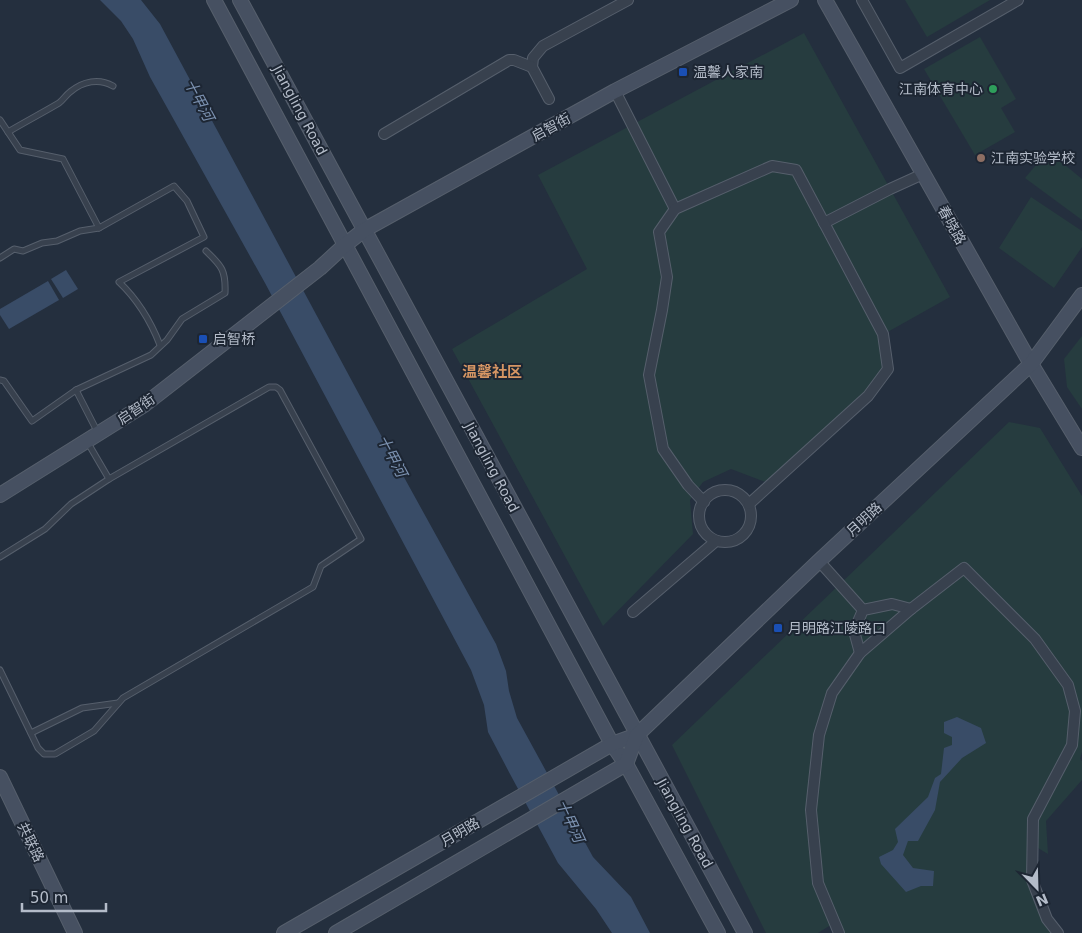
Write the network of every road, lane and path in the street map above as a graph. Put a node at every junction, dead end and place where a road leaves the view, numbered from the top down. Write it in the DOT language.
graph roads {
  1 [pos="214,0"];
  2 [pos="240,0"];
  3 [pos="628,0"];
  4 [pos="791,0"];
  5 [pos="825,0"];
  6 [pos="862,0"];
  7 [pos="1018,0"];
  8 [pos="532,66"];
  9 [pos="114,86"];
  10 [pos="615,91"];
  11 [pos="549,99"];
  12 [pos="0,120"];
  13 [pos="8,132"];
  14 [pos="384,134"];
  15 [pos="923,174"];
  16 [pos="675,209"];
  17 [pos="824,223"];
  18 [pos="99,228"];
  19 [pos="364,230"];
  20 [pos="345,245"];
  21 [pos="206,251"];
  22 [pos="0,258"];
  23 [pos="1082,295"];
  24 [pos="160,345"];
  25 [pos="1031,364"];
  26 [pos="0,380"];
  27 [pos="76,390"];
  28 [pos="93,437"];
  29 [pos="1082,448"];
  30 [pos="109,479"];
  31 [pos="0,495"];
  32 [pos="704,502"];
  33 [pos="749,504"];
  34 [pos="716,541"];
  35 [pos="0,557"];
  36 [pos="819,561"];
  37 [pos="911,609"];
  38 [pos="864,610"];
  39 [pos="633,612"];
  40 [pos="860,653"];
  41 [pos="0,670"];
  42 [pos="118,703"];
  43 [pos="31,733"];
  44 [pos="637,735"];
  45 [pos="612,744"];
  46 [pos="626,764"];
  47 [pos="0,777"];
  48 [pos="75,933"];
  49 [pos="284,933"];
  50 [pos="336,933"];
  51 [pos="718,933"];
  52 [pos="745,933"];
  53 [pos="839,933"];
  54 [pos="1058,933"];
  1 -- 20 [label="street, Jiangling Road"];
  2 -- 19 [label="street, Jiangling Road"];
  3 -- 8 [label="street"];
  4 -- 10 [label="street, 启智街"];
  5 -- 15 [label="street, 春晓路"];
  6 -- 7 [label="street"];
  8 -- 11 [label="street"];
  8 -- 14 [label="street"];
  9 -- 13 [label="lane"];
  10 -- 16 [label="street"];
  10 -- 19 [label="street, 启智街"];
  12 -- 13 [label="lane"];
  13 -- 18 [label="lane"];
  15 -- 17 [label="street"];
  15 -- 25 [label="street, 春晓路"];
  16 -- 17 [label="street"];
  16 -- 32 [label="street"];
  17 -- 33 [label="street"];
  18 -- 22 [label="lane"];
  18 -- 24 [label="lane"];
  19 -- 20 [label="street, 启智街"];
  19 -- 44 [label="street, Jiangling Road"];
  20 -- 28 [label="street, 启智街"];
  20 -- 45 [label="street, Jiangling Road"];
  21 -- 24 [label="lane"];
  23 -- 25 [label="street, 月明路"];
  24 -- 27 [label="lane"];
  25 -- 29 [label="street, 春晓路"];
  25 -- 36 [label="street, 月明路"];
  26 -- 27 [label="lane"];
  27 -- 28 [label="lane"];
  28 -- 30 [label="lane"];
  28 -- 31 [label="street, 启智街"];
  30 -- 35 [label="lane"];
  30 -- 42 [label="lane"];
  32 -- 33 [label="street"];
  32 -- 34 [label="street"];
  33 -- 34 [label="street"];
  34 -- 39 [label="street"];
  36 -- 38 [label="street"];
  36 -- 44 [label="street, 月明路"];
  37 -- 38 [label="street"];
  37 -- 40 [label="street"];
  37 -- 54 [label="street"];
  38 -- 40 [label="street"];
  40 -- 53 [label="street"];
  41 -- 43 [label="lane"];
  42 -- 43 [label="lane"];
  42 -- 43 [label="lane"];
  44 -- 45 [label="street, 月明路"];
  44 -- 46 [label="street, 月明路"];
  44 -- 52 [label="street, Jiangling Road"];
  45 -- 46 [label="street, Jiangling Road"];
  45 -- 49 [label="street, 月明路"];
  46 -- 50 [label="street, 月明路"];
  46 -- 51 [label="street, Jiangling Road"];
  47 -- 48 [label="street, 共联路"];
}
